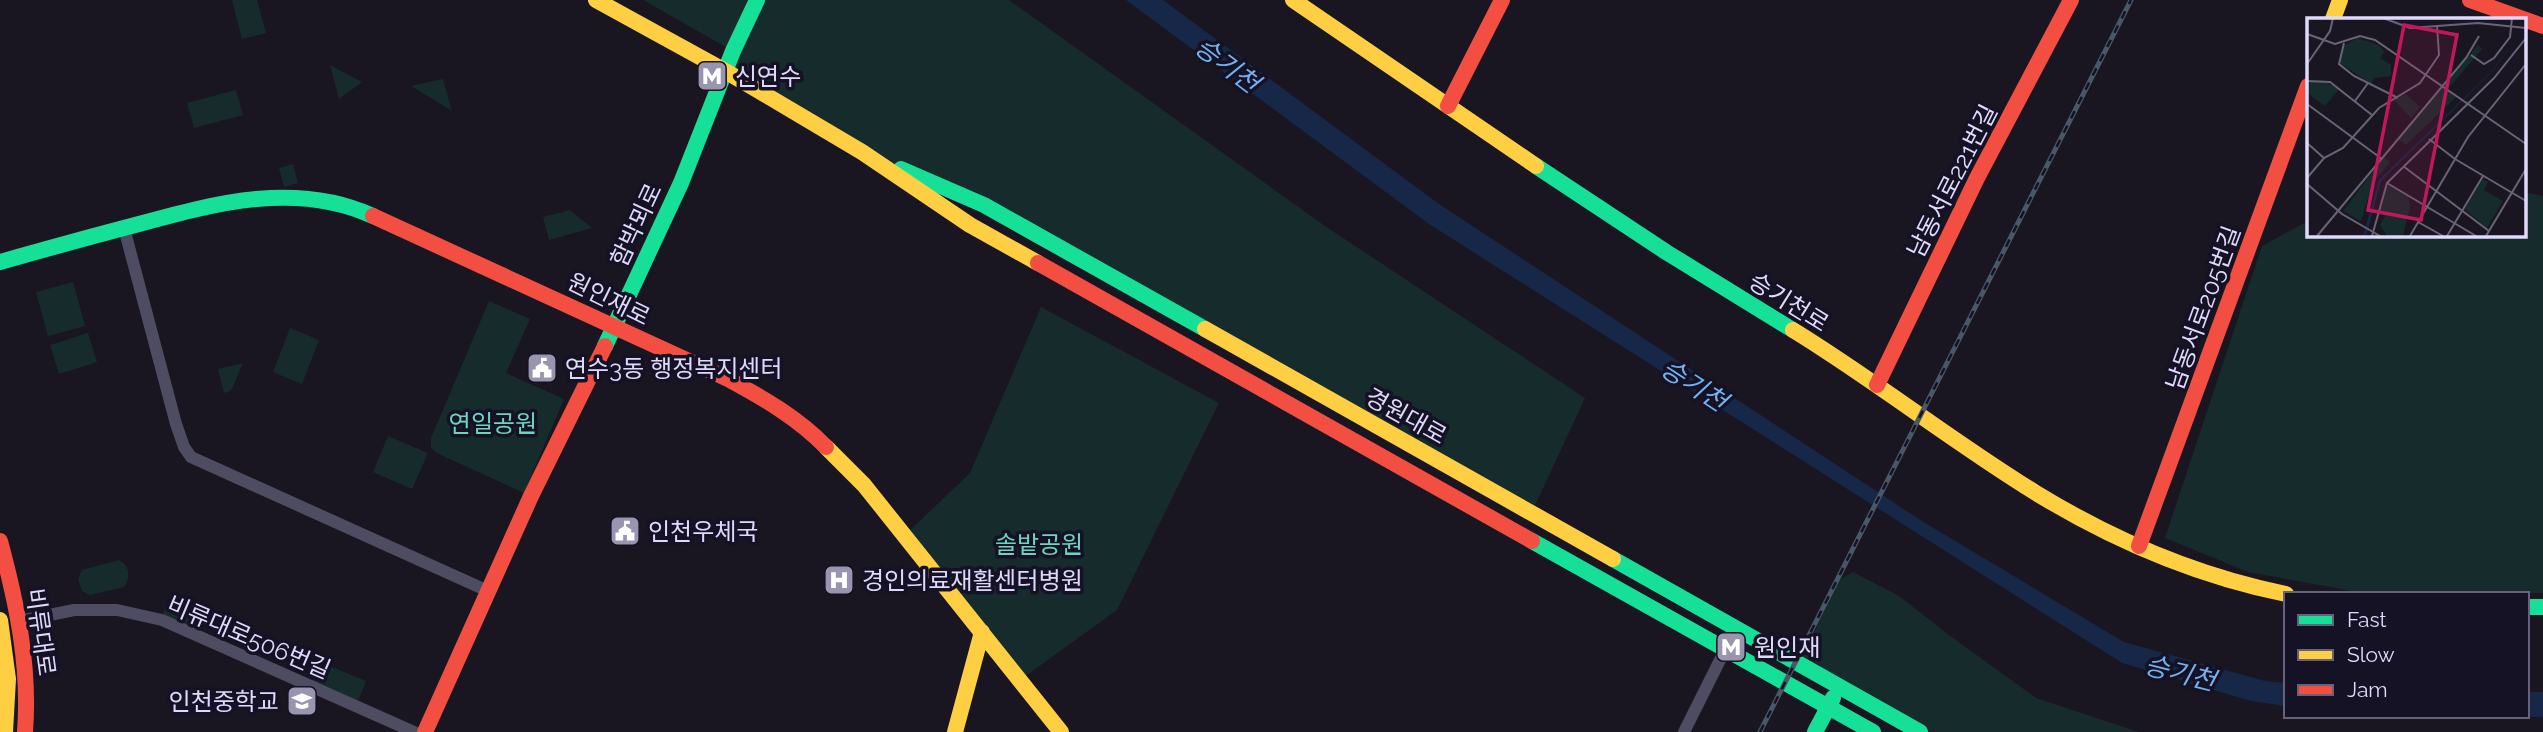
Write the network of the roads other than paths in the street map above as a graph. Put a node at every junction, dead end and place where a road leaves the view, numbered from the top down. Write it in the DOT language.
graph roads {
  1 [pos="596,0"];
  2 [pos="757,0"];
  3 [pos="1293,0"];
  4 [pos="1502,0"];
  5 [pos="2071,0"];
  6 [pos="2340,0"];
  7 [pos="2470,0"];
  8 [pos="2333,18"];
  9 [pos="2521,18"];
  10 [pos="2526,20"];
  11 [pos="2543,26"];
  12 [pos="727,72"];
  13 [pos="2307,89"];
  14 [pos="1448,106"];
  15 [pos="862,152"];
  16 [pos="124,228"];
  17 [pos="0,262"];
  18 [pos="615,325"];
  19 [pos="1877,384"];
  20 [pos="0,541"];
  21 [pos="2139,546"];
  22 [pos="488,591"];
  23 [pos="2284,593"];
  24 [pos="0,621"];
  25 [pos="20,621"];
  26 [pos="982,632"];
  27 [pos="1725,650"];
  28 [pos="1840,686"];
  29 [pos="1828,707"];
  30 [pos="5,732"];
  31 [pos="25,732"];
  32 [pos="414,732"];
  33 [pos="425,732"];
  34 [pos="956,732"];
  35 [pos="1062,732"];
  36 [pos="1684,732"];
  37 [pos="1815,732"];
  38 [pos="1873,732"];
  39 [pos="1920,732"];
  1 -- 12 [label="main road, 경원대로"];
  2 -- 12 [label="main road, 함박뫼로"];
  3 -- 14 [label="main road, 승기천로"];
  4 -- 14 [label="main road"];
  5 -- 19 [label="main road, 남동서로221번길"];
  6 -- 8 [label="main road"];
  7 -- 9 [label="main road"];
  10 -- 11 [label="main road"];
  12 -- 15 [label="main road, 경원대로"];
  12 -- 18 [label="main road, 함박뫼로"];
  13 -- 21 [label="main road, 남동서로205번길"];
  14 -- 19 [label="main road, 승기천로"];
  15 -- 27 [label="main road, 경원대로"];
  15 -- 28 [label="main road, 경원대로"];
  16 -- 17 [label="main road, 원인재로"];
  16 -- 18 [label="main road, 원인재로"];
  16 -- 22 [label="street"];
  18 -- 22 [label="main road, 함박뫼로"];
  18 -- 26 [label="main road, 원인재로"];
  19 -- 21 [label="main road, 승기천로"];
  20 -- 25 [label="main road, 비류대로"];
  21 -- 23 [label="main road, 승기천로"];
  22 -- 33 [label="main road, 함박뫼로"];
  24 -- 30 [label="main road, 비류대로"];
  25 -- 31 [label="main road, 비류대로"];
  25 -- 32 [label="street, 비류대로506번길"];
  26 -- 34 [label="main road"];
  26 -- 35 [label="main road, 원인재로"];
  27 -- 29 [label="main road, 경원대로"];
  27 -- 36 [label="street"];
  28 -- 29 [label="main road"];
  28 -- 39 [label="main road, 경원대로"];
  29 -- 37 [label="main road"];
  29 -- 38 [label="main road, 경원대로"];
}
